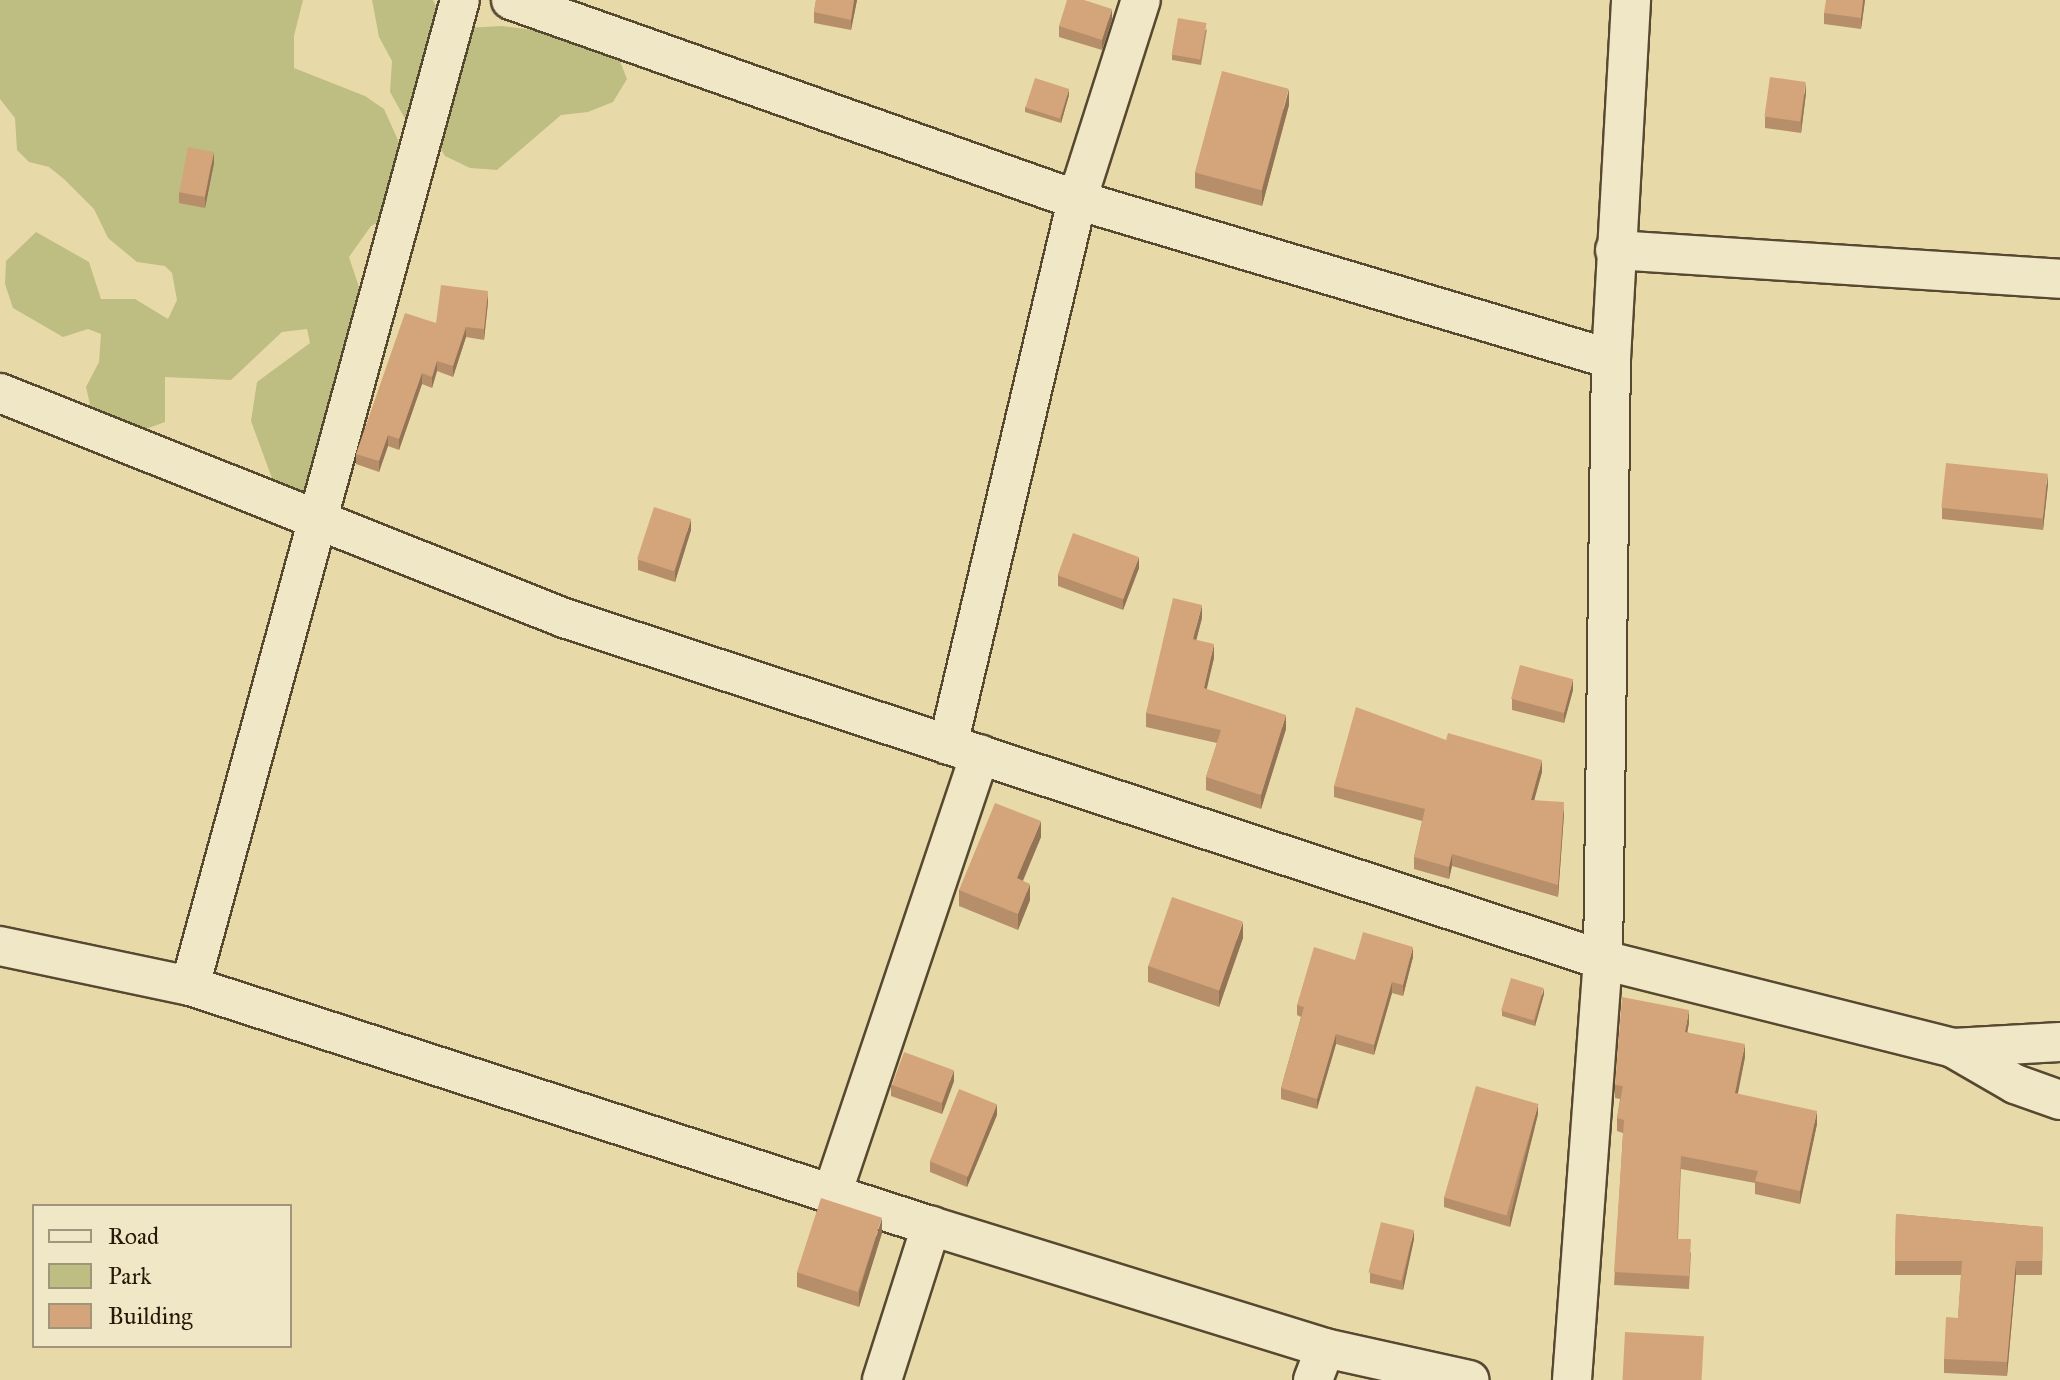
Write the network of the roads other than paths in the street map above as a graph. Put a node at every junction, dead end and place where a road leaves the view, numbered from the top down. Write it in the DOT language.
graph roads {
  1 [pos="460,0"];
  2 [pos="511,0"];
  3 [pos="1141,0"];
  4 [pos="1631,0"];
  5 [pos="1077,200"];
  6 [pos="1615,250"];
  7 [pos="2060,279"];
  8 [pos="1611,359"];
  9 [pos="0,393"];
  10 [pos="315,523"];
  11 [pos="964,749"];
  12 [pos="0,946"];
  13 [pos="1603,960"];
  14 [pos="190,986"];
  15 [pos="2060,1042"];
  16 [pos="1953,1048"];
  17 [pos="2060,1100"];
  18 [pos="832,1194"];
  19 [pos="931,1226"];
  20 [pos="1319,1364"];
  21 [pos="882,1380"];
  22 [pos="1469,1380"];
  23 [pos="1572,1380"];
  1 -- 10 [label="street"];
  2 -- 5 [label="street"];
  3 -- 5 [label="street"];
  4 -- 6 [label="street"];
  5 -- 8 [label="street"];
  5 -- 11 [label="street"];
  6 -- 7 [label="street"];
  6 -- 8 [label="street"];
  8 -- 13 [label="street"];
  9 -- 10 [label="street"];
  10 -- 11 [label="street"];
  10 -- 14 [label="street"];
  11 -- 13 [label="street"];
  11 -- 18 [label="street"];
  12 -- 14 [label="street"];
  13 -- 16 [label="street"];
  13 -- 23 [label="street"];
  14 -- 18 [label="street"];
  15 -- 16 [label="street"];
  16 -- 17 [label="street"];
  18 -- 19 [label="street"];
  19 -- 20 [label="street"];
  19 -- 21 [label="street"];
  20 -- 22 [label="street"];
}
